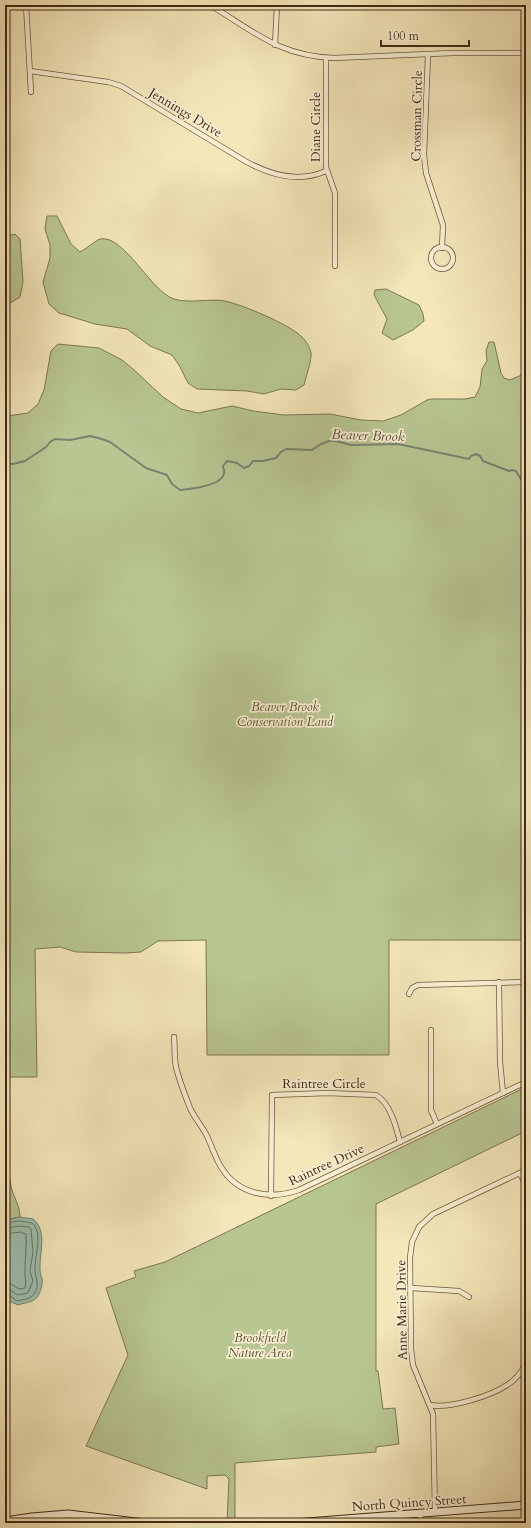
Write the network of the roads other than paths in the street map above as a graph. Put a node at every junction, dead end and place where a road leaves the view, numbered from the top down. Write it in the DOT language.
graph roads {
  1 [pos="26,5"];
  2 [pos="210,5"];
  3 [pos="277,5"];
  4 [pos="274,45"];
  5 [pos="526,53"];
  6 [pos="428,55"];
  7 [pos="326,58"];
  8 [pos="30,71"];
  9 [pos="31,92"];
  10 [pos="326,171"];
  11 [pos="442,248"];
  12 [pos="335,266"];
  13 [pos="499,982"];
  14 [pos="526,982"];
  15 [pos="409,994"];
  16 [pos="431,1030"];
  17 [pos="174,1037"];
  18 [pos="526,1082"];
  19 [pos="503,1092"];
  20 [pos="437,1124"];
  21 [pos="400,1142"];
  22 [pos="526,1170"];
  23 [pos="520,1173"];
  24 [pos="526,1186"];
  25 [pos="271,1196"];
  26 [pos="410,1288"];
  27 [pos="469,1297"];
  28 [pos="526,1364"];
  29 [pos="430,1405"];
  30 [pos="526,1505"];
  31 [pos="435,1512"];
  32 [pos="420,1513"];
  33 [pos="5,1521"];
  34 [pos="341,1521"];
  35 [pos="145,1523"];
  36 [pos="294,1523"];
  37 [pos="421,1523"];
  1 -- 8 [label="street"];
  2 -- 4 [label="street"];
  3 -- 4 [label="street"];
  4 -- 7 [label="street"];
  5 -- 6 [label="street"];
  6 -- 7 [label="street"];
  6 -- 11 [label="street, Crossman Circle"];
  7 -- 10 [label="street, Diane Circle"];
  8 -- 9 [label="street"];
  8 -- 10 [label="street, Jennings Drive"];
  10 -- 12 [label="street, Diane Circle"];
  11 -- 11 [label="street"];
  13 -- 14 [label="street"];
  13 -- 15 [label="street"];
  13 -- 19 [label="street"];
  16 -- 20 [label="street"];
  17 -- 25 [label="street, Raintree Drive"];
  18 -- 19 [label="street, Raintree Drive"];
  19 -- 20 [label="street, Raintree Drive"];
  20 -- 21 [label="street, Raintree Drive"];
  21 -- 25 [label="street, Raintree Drive"];
  21 -- 25 [label="street, Raintree Circle"];
  22 -- 23 [label="street, Anne Marie Drive"];
  23 -- 24 [label="street"];
  23 -- 26 [label="street, Anne Marie Drive"];
  26 -- 27 [label="street"];
  26 -- 29 [label="street, Anne Marie Drive"];
  28 -- 29 [label="street"];
  29 -- 31 [label="street, Anne Marie Drive"];
  30 -- 31 [label="main road, North Quincy Street"];
  31 -- 32 [label="main road, North Quincy Street"];
  32 -- 34 [label="main road, North Quincy Street"];
  32 -- 37 [label="street"];
  33 -- 35 [label="main road"];
  34 -- 36 [label="main road, North Quincy Street"];
}
